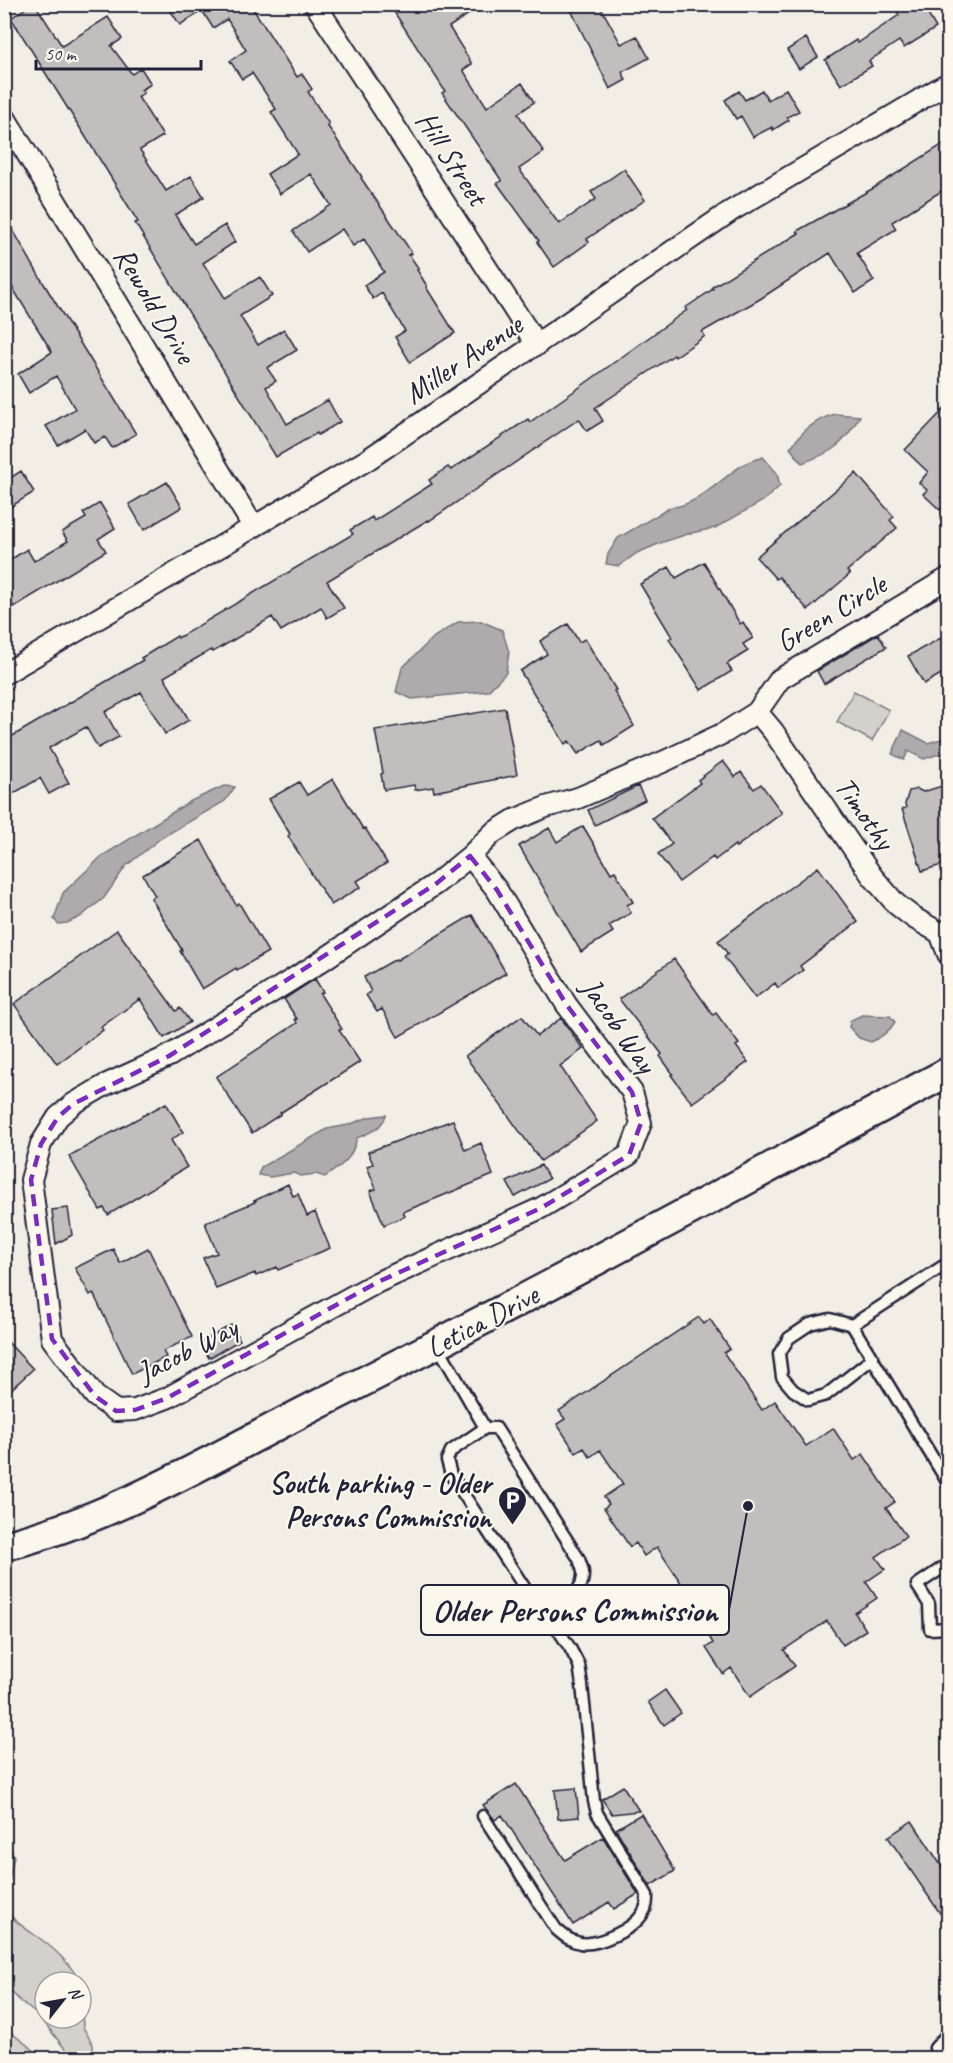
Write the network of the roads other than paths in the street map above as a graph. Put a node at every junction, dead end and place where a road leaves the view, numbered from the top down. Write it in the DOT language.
graph roads {
  1 [pos="315,4"];
  2 [pos="948,83"];
  3 [pos="4,116"];
  4 [pos="537,345"];
  5 [pos="253,526"];
  6 [pos="948,578"];
  7 [pos="4,674"];
  8 [pos="757,712"];
  9 [pos="470,856"];
  10 [pos="944,932"];
  11 [pos="948,954"];
  12 [pos="948,1072"];
  13 [pos="948,1263"];
  14 [pos="852,1325"];
  15 [pos="438,1345"];
  16 [pos="873,1358"];
  17 [pos="485,1428"];
  18 [pos="948,1483"];
  19 [pos="4,1546"];
  20 [pos="948,1564"];
  21 [pos="540,1602"];
  22 [pos="948,1628"];
  23 [pos="483,1816"];
  24 [pos="948,2033"];
  25 [pos="942,2058"];
  1 -- 4 [label="street, Hill Street"];
  2 -- 4 [label="street, Miller Avenue"];
  3 -- 5 [label="street, Rewold Drive"];
  4 -- 5 [label="street, Miller Avenue"];
  5 -- 7 [label="street, Miller Avenue"];
  6 -- 8 [label="street, Green Circle"];
  8 -- 9 [label="street, Jacob Way"];
  8 -- 10 [label="street, Timothy"];
  9 -- 9 [label="street, Jacob Way"];
  10 -- 11 [label="street, Timothy"];
  12 -- 15 [label="street, Letica Drive"];
  13 -- 14 [label="lane"];
  14 -- 16 [label="lane"];
  14 -- 16 [label="lane"];
  15 -- 17 [label="lane"];
  15 -- 19 [label="street, Letica Drive"];
  16 -- 18 [label="lane"];
  17 -- 21 [label="lane"];
  17 -- 21 [label="lane"];
  20 -- 22 [label="lane"];
  21 -- 23 [label="lane"];
  24 -- 25 [label="lane"];
}
